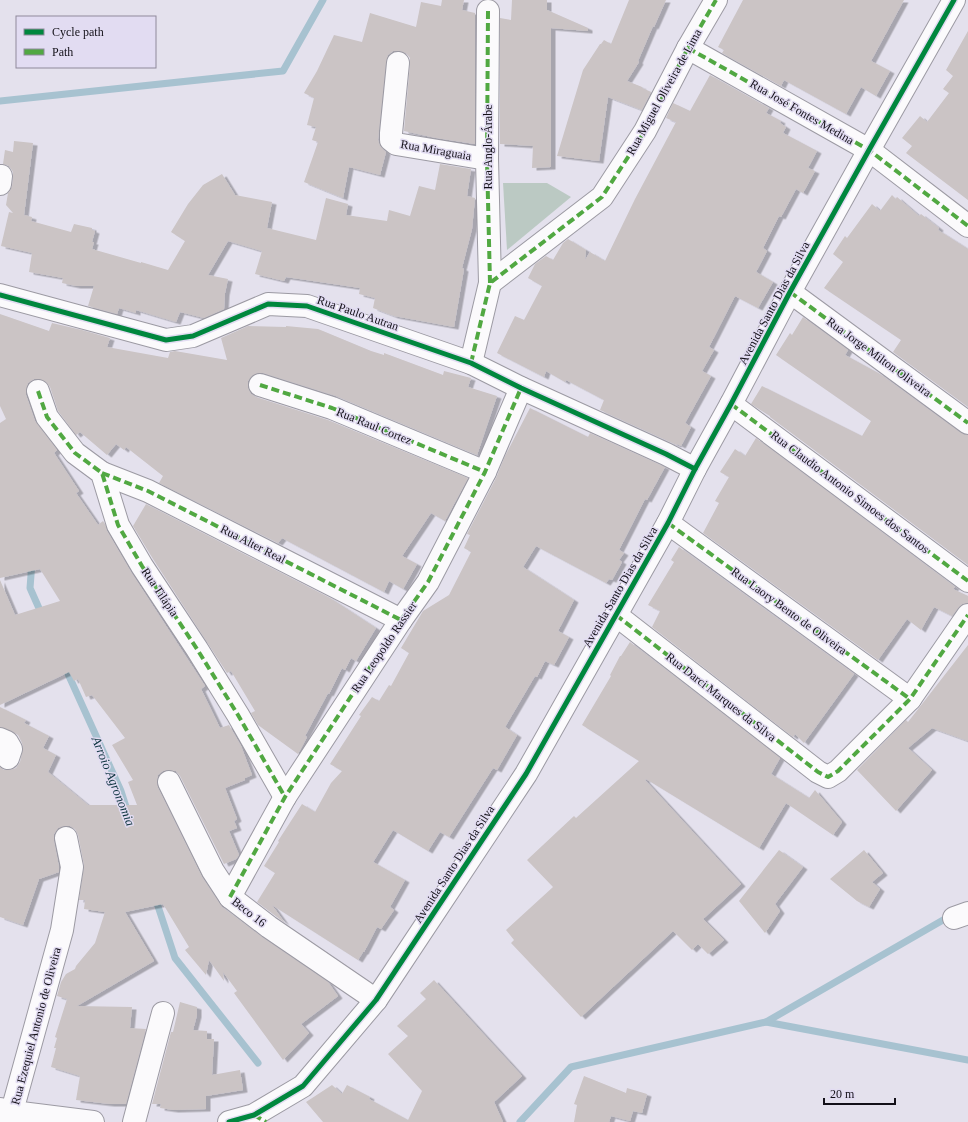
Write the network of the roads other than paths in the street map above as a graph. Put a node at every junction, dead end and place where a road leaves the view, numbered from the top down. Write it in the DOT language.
graph roads {
  1 [pos="716,0"];
  2 [pos="954,0"];
  3 [pos="488,11"];
  4 [pos="688,48"];
  5 [pos="398,63"];
  6 [pos="869,150"];
  7 [pos="487,159"];
  8 [pos="968,226"];
  9 [pos="490,283"];
  10 [pos="790,292"];
  11 [pos="0,296"];
  12 [pos="471,363"];
  13 [pos="260,385"];
  14 [pos="521,388"];
  15 [pos="38,391"];
  16 [pos="731,404"];
  17 [pos="968,423"];
  18 [pos="695,470"];
  19 [pos="485,472"];
  20 [pos="102,473"];
  21 [pos="668,523"];
  22 [pos="968,581"];
  23 [pos="616,614"];
  24 [pos="968,615"];
  25 [pos="401,620"];
  26 [pos="910,699"];
  27 [pos="169,782"];
  28 [pos="285,797"];
  29 [pos="66,838"];
  30 [pos="230,897"];
  31 [pos="376,1000"];
  32 [pos="163,1013"];
  33 [pos="7,1114"];
  34 [pos="260,1119"];
  35 [pos="93,1122"];
  36 [pos="134,1122"];
  37 [pos="229,1122"];
  1 -- 4 [label="street, Rua Miguel Oliveira de Lima"];
  2 -- 6 [label="street, Avenida Santo Dias da Silva"];
  3 -- 7 [label="street, Rua Anglo-Árabe"];
  4 -- 6 [label="street, Rua José Fontes Medina"];
  4 -- 9 [label="street, Rua Miguel Oliveira de Lima"];
  5 -- 7 [label="street, Rua Miraguaia"];
  6 -- 8 [label="street, Rua José Fontes Medina"];
  6 -- 10 [label="street, Avenida Santo Dias da Silva"];
  7 -- 9 [label="street, Rua Anglo-Árabe"];
  9 -- 12 [label="street"];
  10 -- 16 [label="street, Avenida Santo Dias da Silva"];
  10 -- 17 [label="street, Rua Jorge Milton Oliveira"];
  11 -- 12 [label="street, Rua Paulo Autran"];
  12 -- 14 [label="street, Rua Paulo Autran"];
  13 -- 19 [label="street, Rua Raul Cortez"];
  14 -- 18 [label="street, Rua Paulo Autran"];
  14 -- 19 [label="street, Rua Leopoldo Rassier"];
  15 -- 20 [label="street"];
  16 -- 18 [label="street, Avenida Santo Dias da Silva"];
  16 -- 22 [label="street, Rua Claudio Antonio Simoes dos Santos"];
  18 -- 21 [label="street, Avenida Santo Dias da Silva"];
  19 -- 25 [label="street, Rua Leopoldo Rassier"];
  20 -- 25 [label="street, Rua Alter Real"];
  20 -- 28 [label="street, Rua Tilápia"];
  21 -- 23 [label="street, Avenida Santo Dias da Silva"];
  21 -- 26 [label="street, Rua Laory Bento de Oliveira"];
  23 -- 26 [label="street, Rua Darci Marques da Silva"];
  23 -- 31 [label="street, Avenida Santo Dias da Silva"];
  24 -- 26 [label="street"];
  25 -- 28 [label="street, Rua Leopoldo Rassier"];
  27 -- 30 [label="street, Beco 16"];
  28 -- 30 [label="street, Rua Leopoldo Rassier"];
  29 -- 33 [label="street, Rua Ezequiel Antonio de Oliveira"];
  30 -- 31 [label="street, Beco 16"];
  31 -- 34 [label="street, Avenida Santo Dias da Silva"];
  32 -- 36 [label="street"];
  33 -- 35 [label="street"];
  34 -- 37 [label="street, Avenida Santo Dias da Silva"];
}
